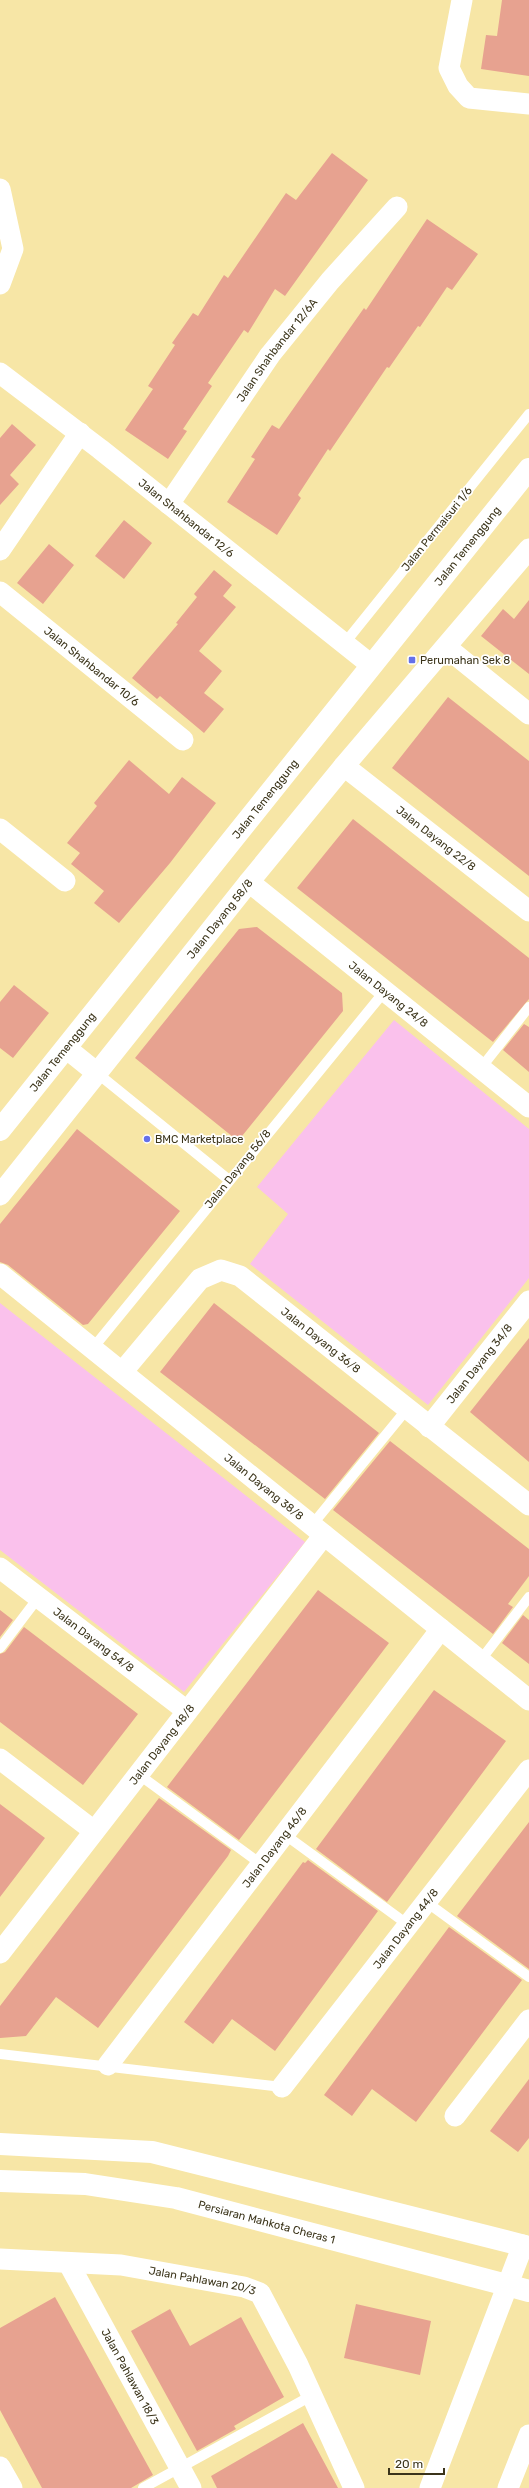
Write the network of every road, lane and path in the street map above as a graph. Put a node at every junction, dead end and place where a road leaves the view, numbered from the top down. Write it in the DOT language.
graph roads {
  1 [pos="462,0"];
  2 [pos="529,104"];
  3 [pos="0,189"];
  4 [pos="398,207"];
  5 [pos="0,284"];
  6 [pos="0,373"];
  7 [pos="529,414"];
  8 [pos="80,433"];
  9 [pos="529,469"];
  10 [pos="169,504"];
  11 [pos="529,549"];
  12 [pos="0,550"];
  13 [pos="0,592"];
  14 [pos="344,644"];
  15 [pos="446,647"];
  16 [pos="370,664"];
  17 [pos="529,714"];
  18 [pos="183,740"];
  19 [pos="344,766"];
  20 [pos="0,829"];
  21 [pos="65,881"];
  22 [pos="249,882"];
  23 [pos="529,911"];
  24 [pos="384,992"];
  25 [pos="529,1007"];
  26 [pos="66,1048"];
  27 [pos="480,1068"];
  28 [pos="97,1073"];
  29 [pos="529,1107"];
  30 [pos="0,1130"];
  31 [pos="229,1180"];
  32 [pos="0,1195"];
  33 [pos="0,1274"];
  34 [pos="529,1301"];
  35 [pos="93,1348"];
  36 [pos="124,1371"];
  37 [pos="407,1409"];
  38 [pos="429,1427"];
  39 [pos="529,1505"];
  40 [pos="318,1530"];
  41 [pos="0,1568"];
  42 [pos="529,1597"];
  43 [pos="38,1598"];
  44 [pos="441,1629"];
  45 [pos="0,1648"];
  46 [pos="480,1660"];
  47 [pos="529,1700"];
  48 [pos="187,1711"];
  49 [pos="0,1759"];
  50 [pos="529,1770"];
  51 [pos="138,1774"];
  52 [pos="94,1831"];
  53 [pos="284,1834"];
  54 [pos="261,1864"];
  55 [pos="426,1901"];
  56 [pos="408,1924"];
  57 [pos="1,1951"];
  58 [pos="529,1977"];
  59 [pos="529,2020"];
  60 [pos="0,2054"];
  61 [pos="108,2066"];
  62 [pos="282,2086"];
  63 [pos="455,2116"];
  64 [pos="0,2144"];
  65 [pos="0,2181"];
  66 [pos="527,2246"];
  67 [pos="0,2259"];
  68 [pos="69,2264"];
  69 [pos="519,2288"];
  70 [pos="311,2396"];
  71 [pos="529,2435"];
  72 [pos="0,2467"];
  73 [pos="181,2467"];
  74 [pos="12,2488"];
  75 [pos="143,2488"];
  76 [pos="191,2488"];
  77 [pos="354,2488"];
  78 [pos="430,2488"];
  79 [pos="508,2488"];
  1 -- 2 [label="street"];
  3 -- 5 [label="street"];
  4 -- 10 [label="street, Jalan Shahbandar 12/6A"];
  6 -- 8 [label="street, Jalan Shahbandar 12/6"];
  7 -- 14 [label="lane, Jalan Permaisuri 1/6"];
  8 -- 10 [label="street, Jalan Shahbandar 12/6"];
  8 -- 12 [label="street"];
  9 -- 16 [label="main road, Jalan Temenggung"];
  10 -- 14 [label="street, Jalan Shahbandar 12/6"];
  11 -- 15 [label="street, Jalan Dayang 58/8"];
  13 -- 18 [label="street, Jalan Shahbandar 10/6"];
  14 -- 16 [label="street, Jalan Shahbandar 12/6"];
  15 -- 17 [label="street"];
  15 -- 19 [label="street, Jalan Dayang 58/8"];
  16 -- 26 [label="main road, Jalan Temenggung"];
  19 -- 22 [label="street, Jalan Dayang 58/8"];
  19 -- 23 [label="street, Jalan Dayang 22/8"];
  20 -- 21 [label="street"];
  22 -- 24 [label="street, Jalan Dayang 24/8"];
  22 -- 28 [label="street, Jalan Dayang 58/8"];
  24 -- 27 [label="street, Jalan Dayang 24/8"];
  24 -- 31 [label="lane, Jalan Dayang 56/8"];
  25 -- 27 [label="lane"];
  26 -- 28 [label="street"];
  26 -- 30 [label="main road, Jalan Temenggung"];
  27 -- 29 [label="street, Jalan Dayang 24/8"];
  28 -- 31 [label="lane"];
  28 -- 32 [label="street, Jalan Dayang 58/8"];
  31 -- 35 [label="lane, Jalan Dayang 56/8"];
  33 -- 35 [label="street, Jalan Dayang 38/8"];
  34 -- 38 [label="street, Jalan Dayang 34/8"];
  35 -- 36 [label="street, Jalan Dayang 38/8"];
  36 -- 37 [label="street, Jalan Dayang 36/8"];
  36 -- 40 [label="street, Jalan Dayang 38/8"];
  37 -- 38 [label="street, Jalan Dayang 36/8"];
  37 -- 40 [label="lane"];
  38 -- 39 [label="street, Jalan Dayang 36/8"];
  40 -- 44 [label="street, Jalan Dayang 38/8"];
  40 -- 48 [label="street, Jalan Dayang 48/8"];
  41 -- 43 [label="street, Jalan Dayang 54/8"];
  42 -- 46 [label="lane"];
  43 -- 45 [label="lane"];
  43 -- 48 [label="street, Jalan Dayang 54/8"];
  44 -- 46 [label="street, Jalan Dayang 38/8"];
  44 -- 53 [label="street, Jalan Dayang 46/8"];
  46 -- 47 [label="street, Jalan Dayang 38/8"];
  48 -- 51 [label="street, Jalan Dayang 48/8"];
  49 -- 52 [label="street"];
  50 -- 55 [label="street, Jalan Dayang 44/8"];
  51 -- 52 [label="street, Jalan Dayang 48/8"];
  51 -- 54 [label="lane"];
  52 -- 57 [label="street, Jalan Dayang 48/8"];
  53 -- 54 [label="street, Jalan Dayang 46/8"];
  53 -- 56 [label="lane"];
  54 -- 61 [label="street, Jalan Dayang 46/8"];
  55 -- 56 [label="street, Jalan Dayang 44/8"];
  55 -- 58 [label="lane"];
  56 -- 62 [label="street, Jalan Dayang 44/8"];
  59 -- 63 [label="street"];
  60 -- 61 [label="lane"];
  61 -- 62 [label="lane"];
  64 -- 66 [label="main road"];
  65 -- 69 [label="main road, Persiaran Mahkota Cheras 1"];
  66 -- 69 [label="street"];
  67 -- 68 [label="street, Jalan Pahlawan 20/3"];
  68 -- 70 [label="street, Jalan Pahlawan 20/3"];
  68 -- 73 [label="street, Jalan Pahlawan 18/3"];
  69 -- 78 [label="street"];
  70 -- 73 [label="lane"];
  70 -- 77 [label="street, Jalan Pahlawan 20/3"];
  71 -- 79 [label="street"];
  72 -- 74 [label="street"];
  73 -- 75 [label="lane"];
  73 -- 76 [label="street, Jalan Pahlawan 18/3"];
}
